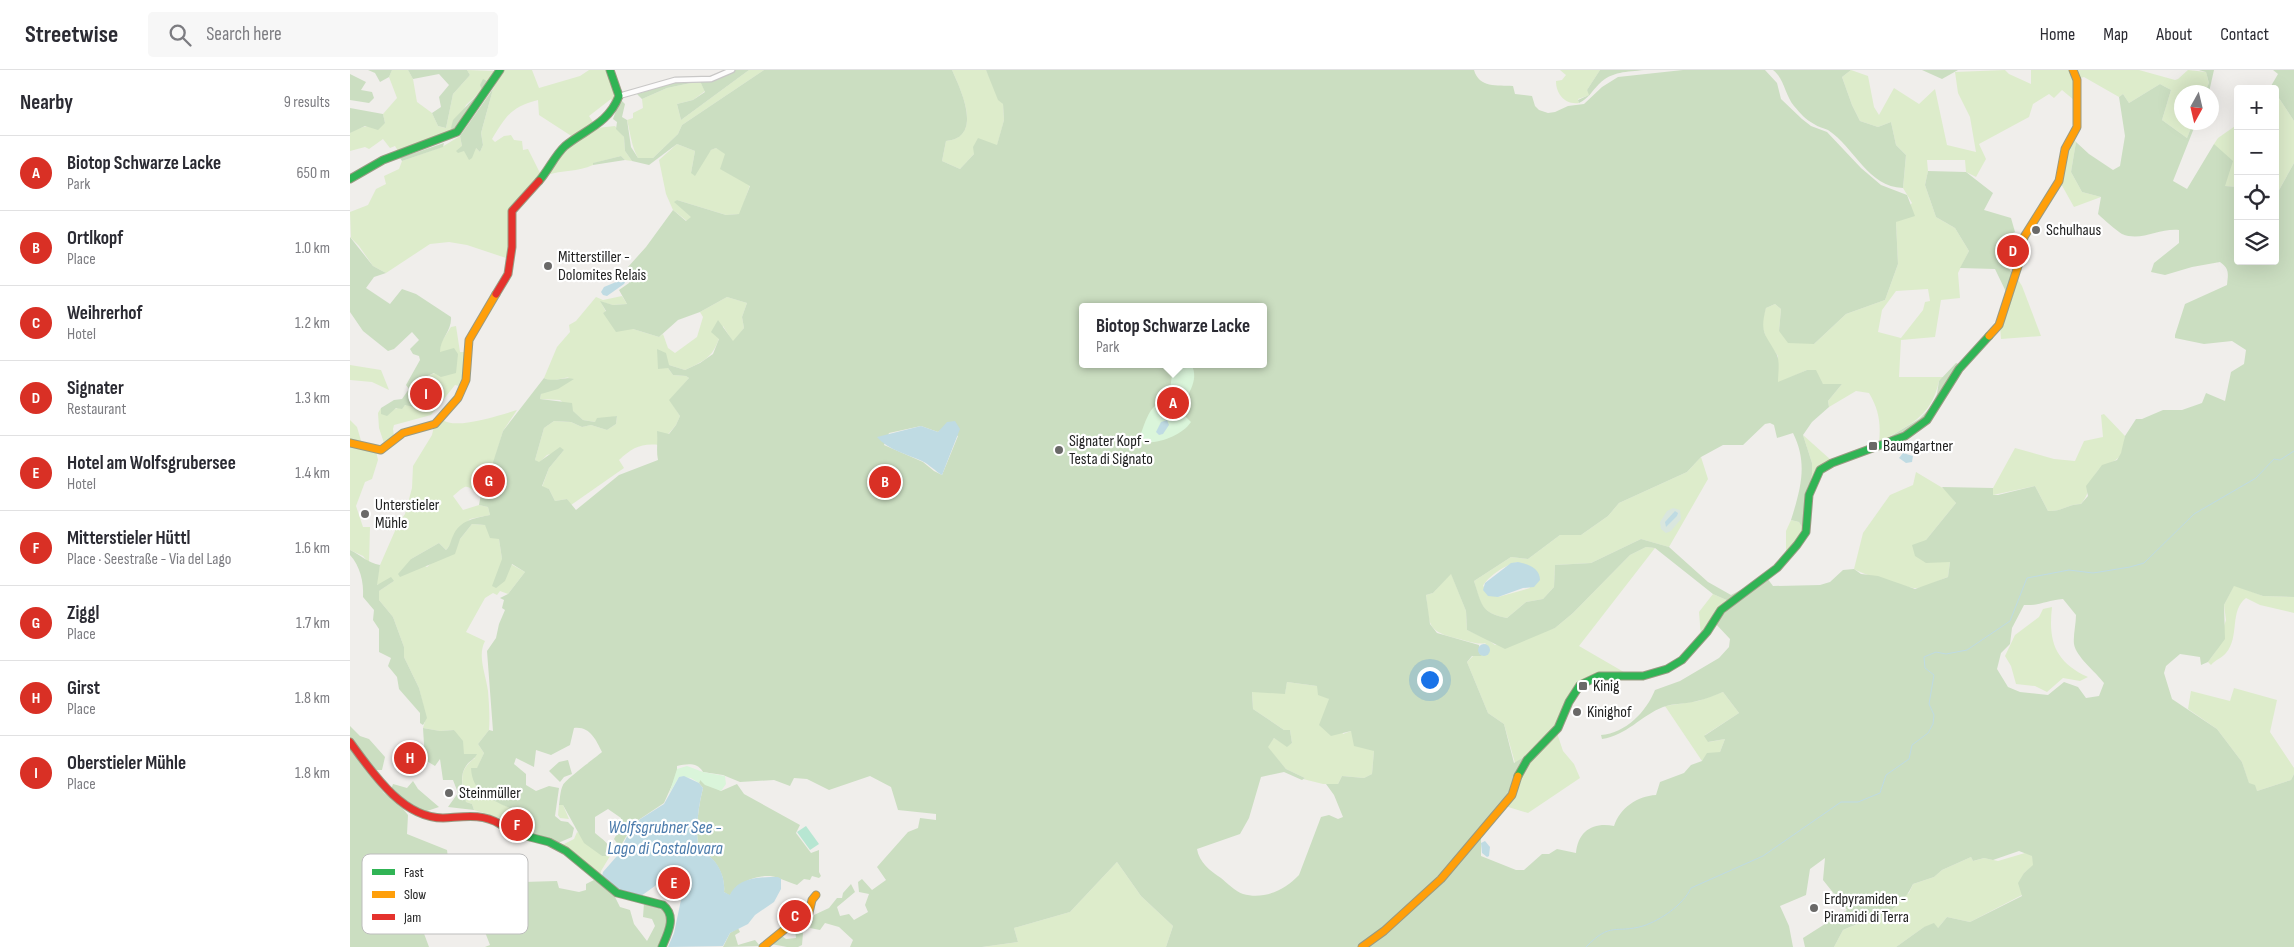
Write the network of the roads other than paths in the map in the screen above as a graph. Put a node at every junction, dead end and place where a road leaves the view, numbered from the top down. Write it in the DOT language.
graph roads {
  1 [pos="500,70"];
  2 [pos="610,70"];
  3 [pos="732,70"];
  4 [pos="2073,70"];
  5 [pos="619,96"];
  6 [pos="350,179"];
  7 [pos="350,443"];
  8 [pos="350,742"];
  9 [pos="816,895"];
  10 [pos="662,947"];
  11 [pos="763,947"];
  12 [pos="1362,947"];
  1 -- 6 [label="street"];
  2 -- 5 [label="street"];
  3 -- 5 [label="street"];
  4 -- 12 [label="street"];
  5 -- 7 [label="street"];
  8 -- 10 [label="street"];
  9 -- 11 [label="street"];
}
